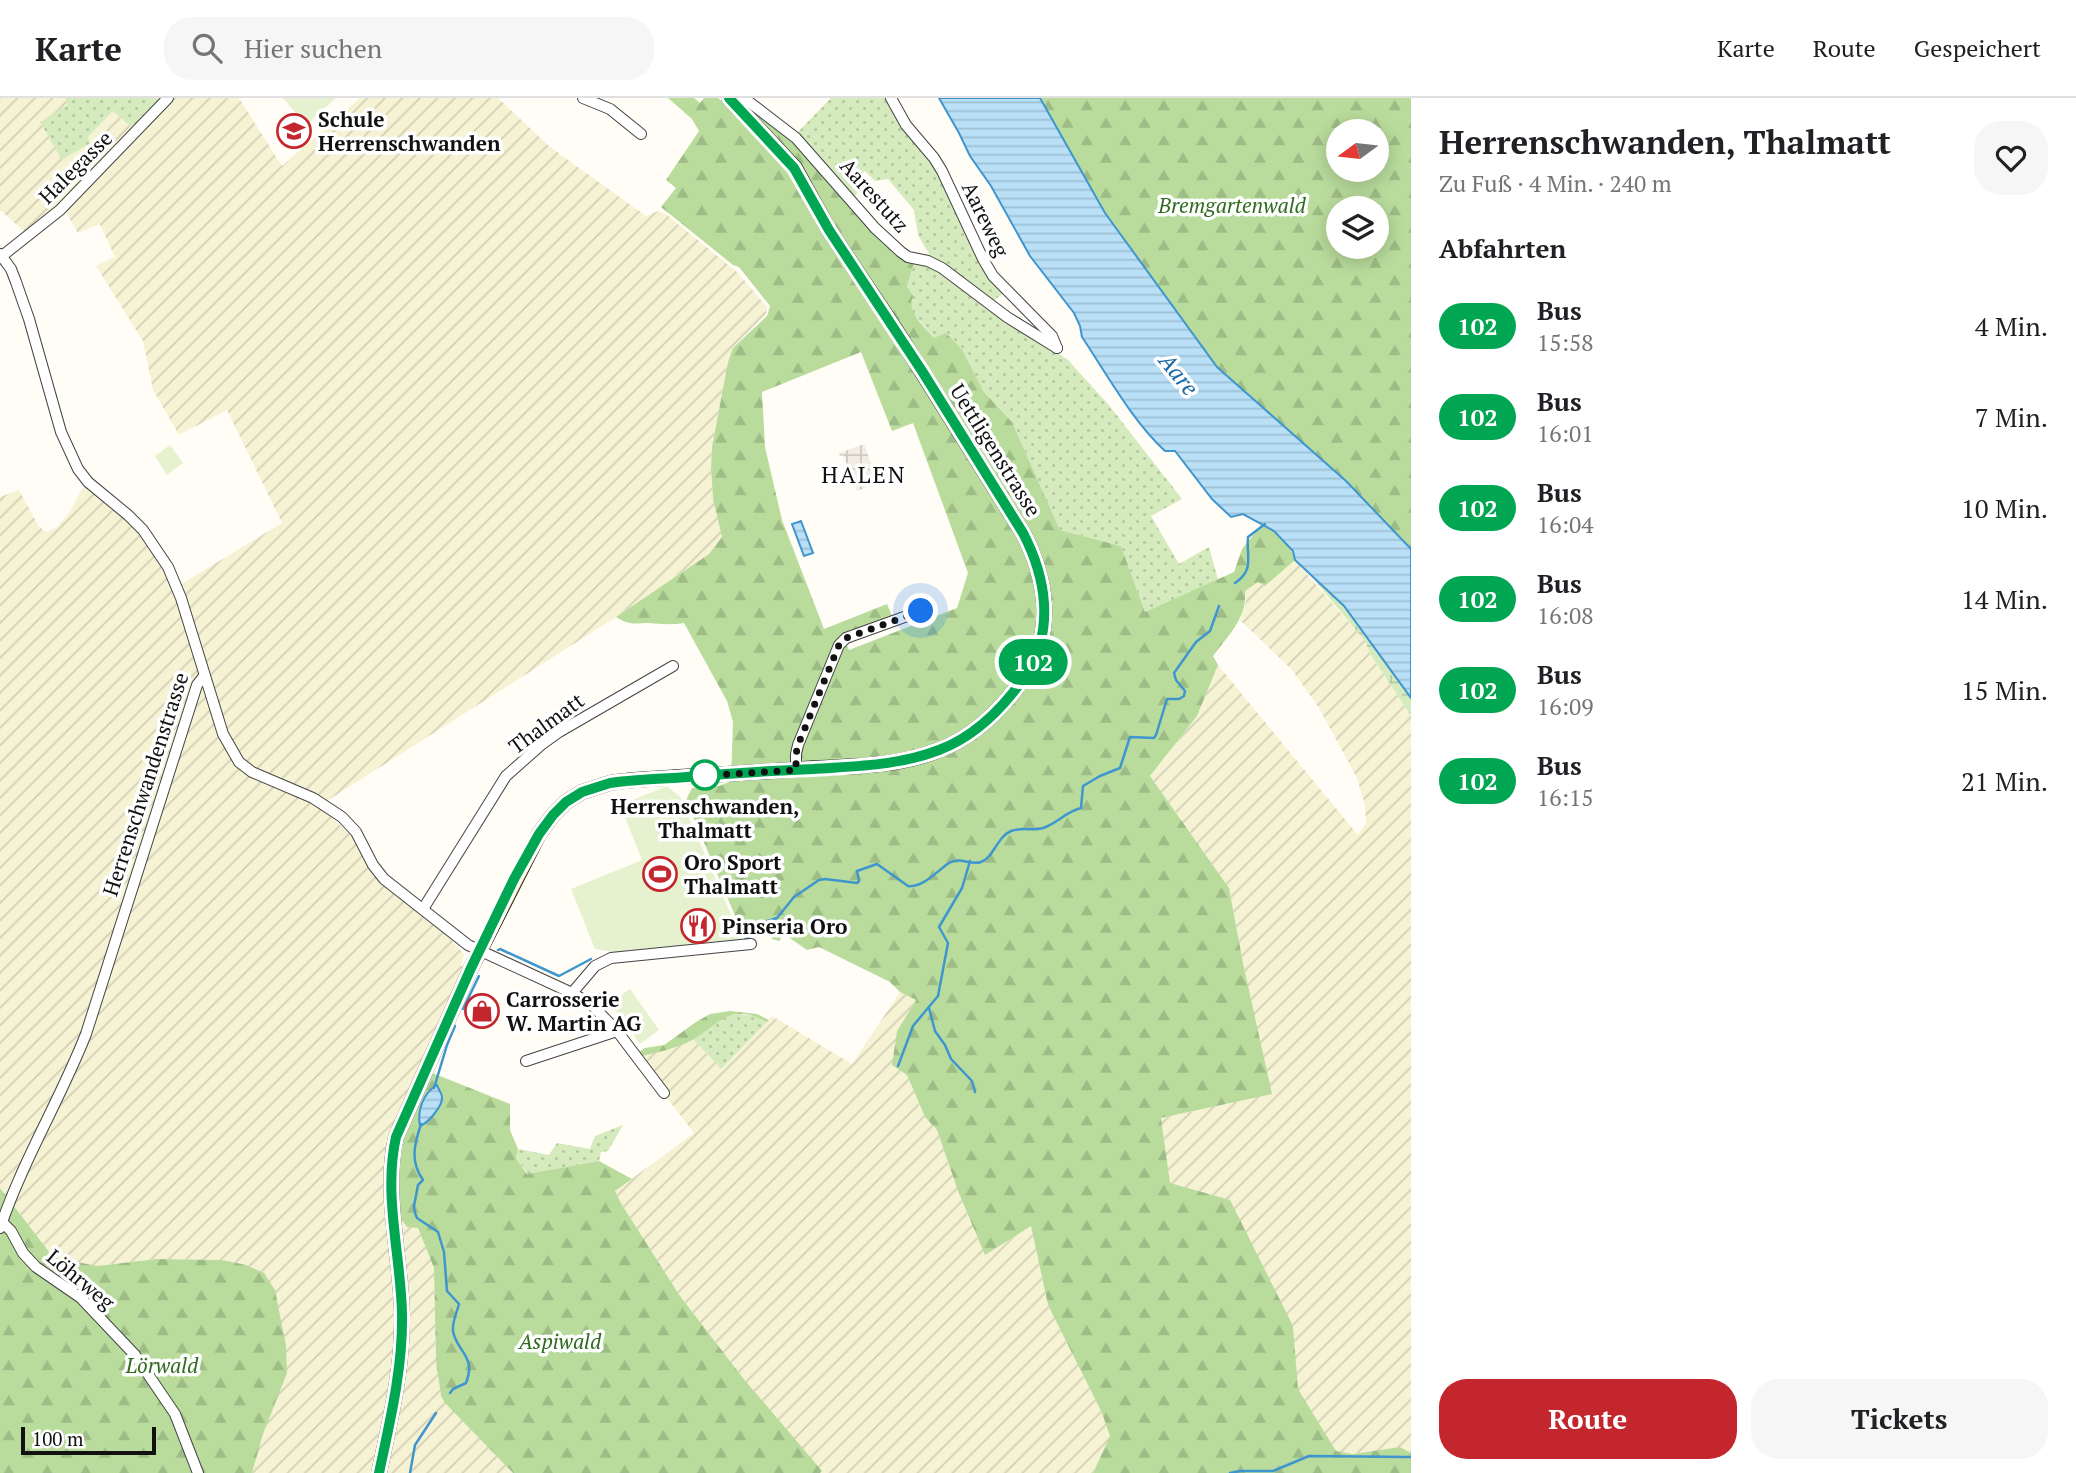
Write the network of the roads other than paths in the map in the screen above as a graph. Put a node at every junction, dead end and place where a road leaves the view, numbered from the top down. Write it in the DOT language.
graph roads {
  1 [pos="168,98"];
  2 [pos="583,98"];
  3 [pos="729,98"];
  4 [pos="744,98"];
  5 [pos="891,98"];
  6 [pos="641,134"];
  7 [pos="1,255"];
  8 [pos="1057,348"];
  9 [pos="921,611"];
  10 [pos="673,666"];
  11 [pos="204,677"];
  12 [pos="796,770"];
  13 [pos="423,909"];
  14 [pos="751,944"];
  15 [pos="480,950"];
  16 [pos="572,993"];
  17 [pos="617,1031"];
  18 [pos="526,1061"];
  19 [pos="664,1093"];
  20 [pos="1,1225"];
  21 [pos="198,1473"];
  22 [pos="379,1473"];
  1 -- 7 [label="street, Halegasse"];
  2 -- 6 [label="street"];
  3 -- 12 [label="main road, Uettligenstrasse"];
  4 -- 8 [label="street, Aarestutz"];
  5 -- 8 [label="street, Aareweg"];
  7 -- 11 [label="street, Herrenschwandenstrasse"];
  9 -- 12 [label="street"];
  10 -- 13 [label="street, Thalmatt"];
  11 -- 13 [label="street"];
  11 -- 20 [label="street, Herrenschwandenstrasse"];
  12 -- 15 [label="main road, Uettligenstrasse"];
  13 -- 15 [label="street"];
  14 -- 16 [label="street"];
  15 -- 16 [label="street"];
  15 -- 22 [label="main road, Uettligenstrasse"];
  16 -- 17 [label="street"];
  17 -- 18 [label="street"];
  17 -- 19 [label="street"];
  20 -- 21 [label="street, Löhrweg"];
}
